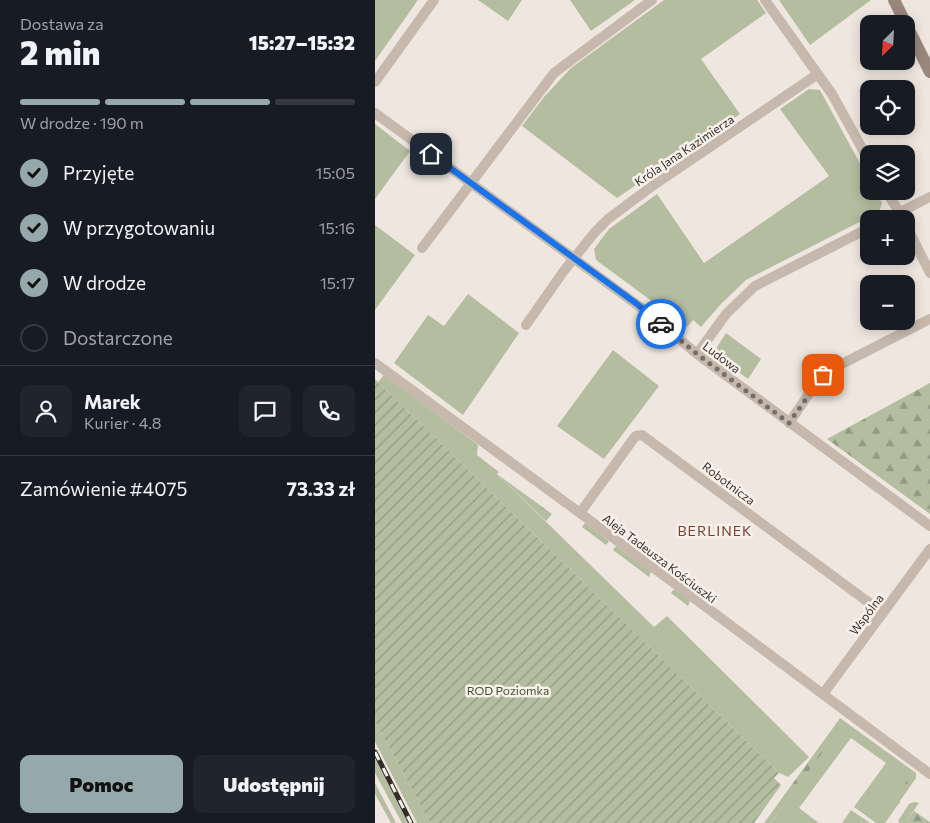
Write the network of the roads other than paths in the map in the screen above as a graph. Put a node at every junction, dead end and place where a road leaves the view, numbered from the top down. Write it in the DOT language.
graph roads {
  1 [pos="434,0"];
  2 [pos="652,0"];
  3 [pos="765,0"];
  4 [pos="894,0"];
  5 [pos="902,15"];
  6 [pos="915,42"];
  7 [pos="930,72"];
  8 [pos="818,74"];
  9 [pos="375,82"];
  10 [pos="375,113"];
  11 [pos="860,145"];
  12 [pos="470,183"];
  13 [pos="930,198"];
  14 [pos="910,210"];
  15 [pos="860,233"];
  16 [pos="915,243"];
  17 [pos="421,248"];
  18 [pos="574,259"];
  19 [pos="930,273"];
  20 [pos="930,319"];
  21 [pos="526,325"];
  22 [pos="697,354"];
  23 [pos="375,363"];
  24 [pos="789,423"];
  25 [pos="580,513"];
  26 [pos="930,526"];
  27 [pos="930,549"];
  28 [pos="883,612"];
  29 [pos="823,694"];
  30 [pos="930,773"];
  1 -- 9 [label="street"];
  2 -- 12 [label="street"];
  3 -- 8 [label="street"];
  4 -- 5 [label="main road"];
  6 -- 7 [label="main road"];
  8 -- 11 [label="street"];
  8 -- 18 [label="street, Króla Jana Kazimierza"];
  10 -- 12 [label="street, Ludowa"];
  12 -- 17 [label="street"];
  12 -- 18 [label="street, Ludowa"];
  13 -- 14 [label="street"];
  15 -- 22 [label="street"];
  16 -- 19 [label="street"];
  18 -- 21 [label="street"];
  18 -- 22 [label="street, Ludowa"];
  20 -- 24 [label="street"];
  22 -- 24 [label="street, Ludowa"];
  23 -- 25 [label="street, Aleja Tadeusza Kościuszki"];
  24 -- 26 [label="street, Ludowa"];
  25 -- 28 [label="street, Robotnicza"];
  25 -- 29 [label="street, Aleja Tadeusza Kościuszki"];
  27 -- 28 [label="street, Wspólna"];
  28 -- 29 [label="street, Wspólna"];
  29 -- 30 [label="street, Aleja Tadeusza Kościuszki"];
}
